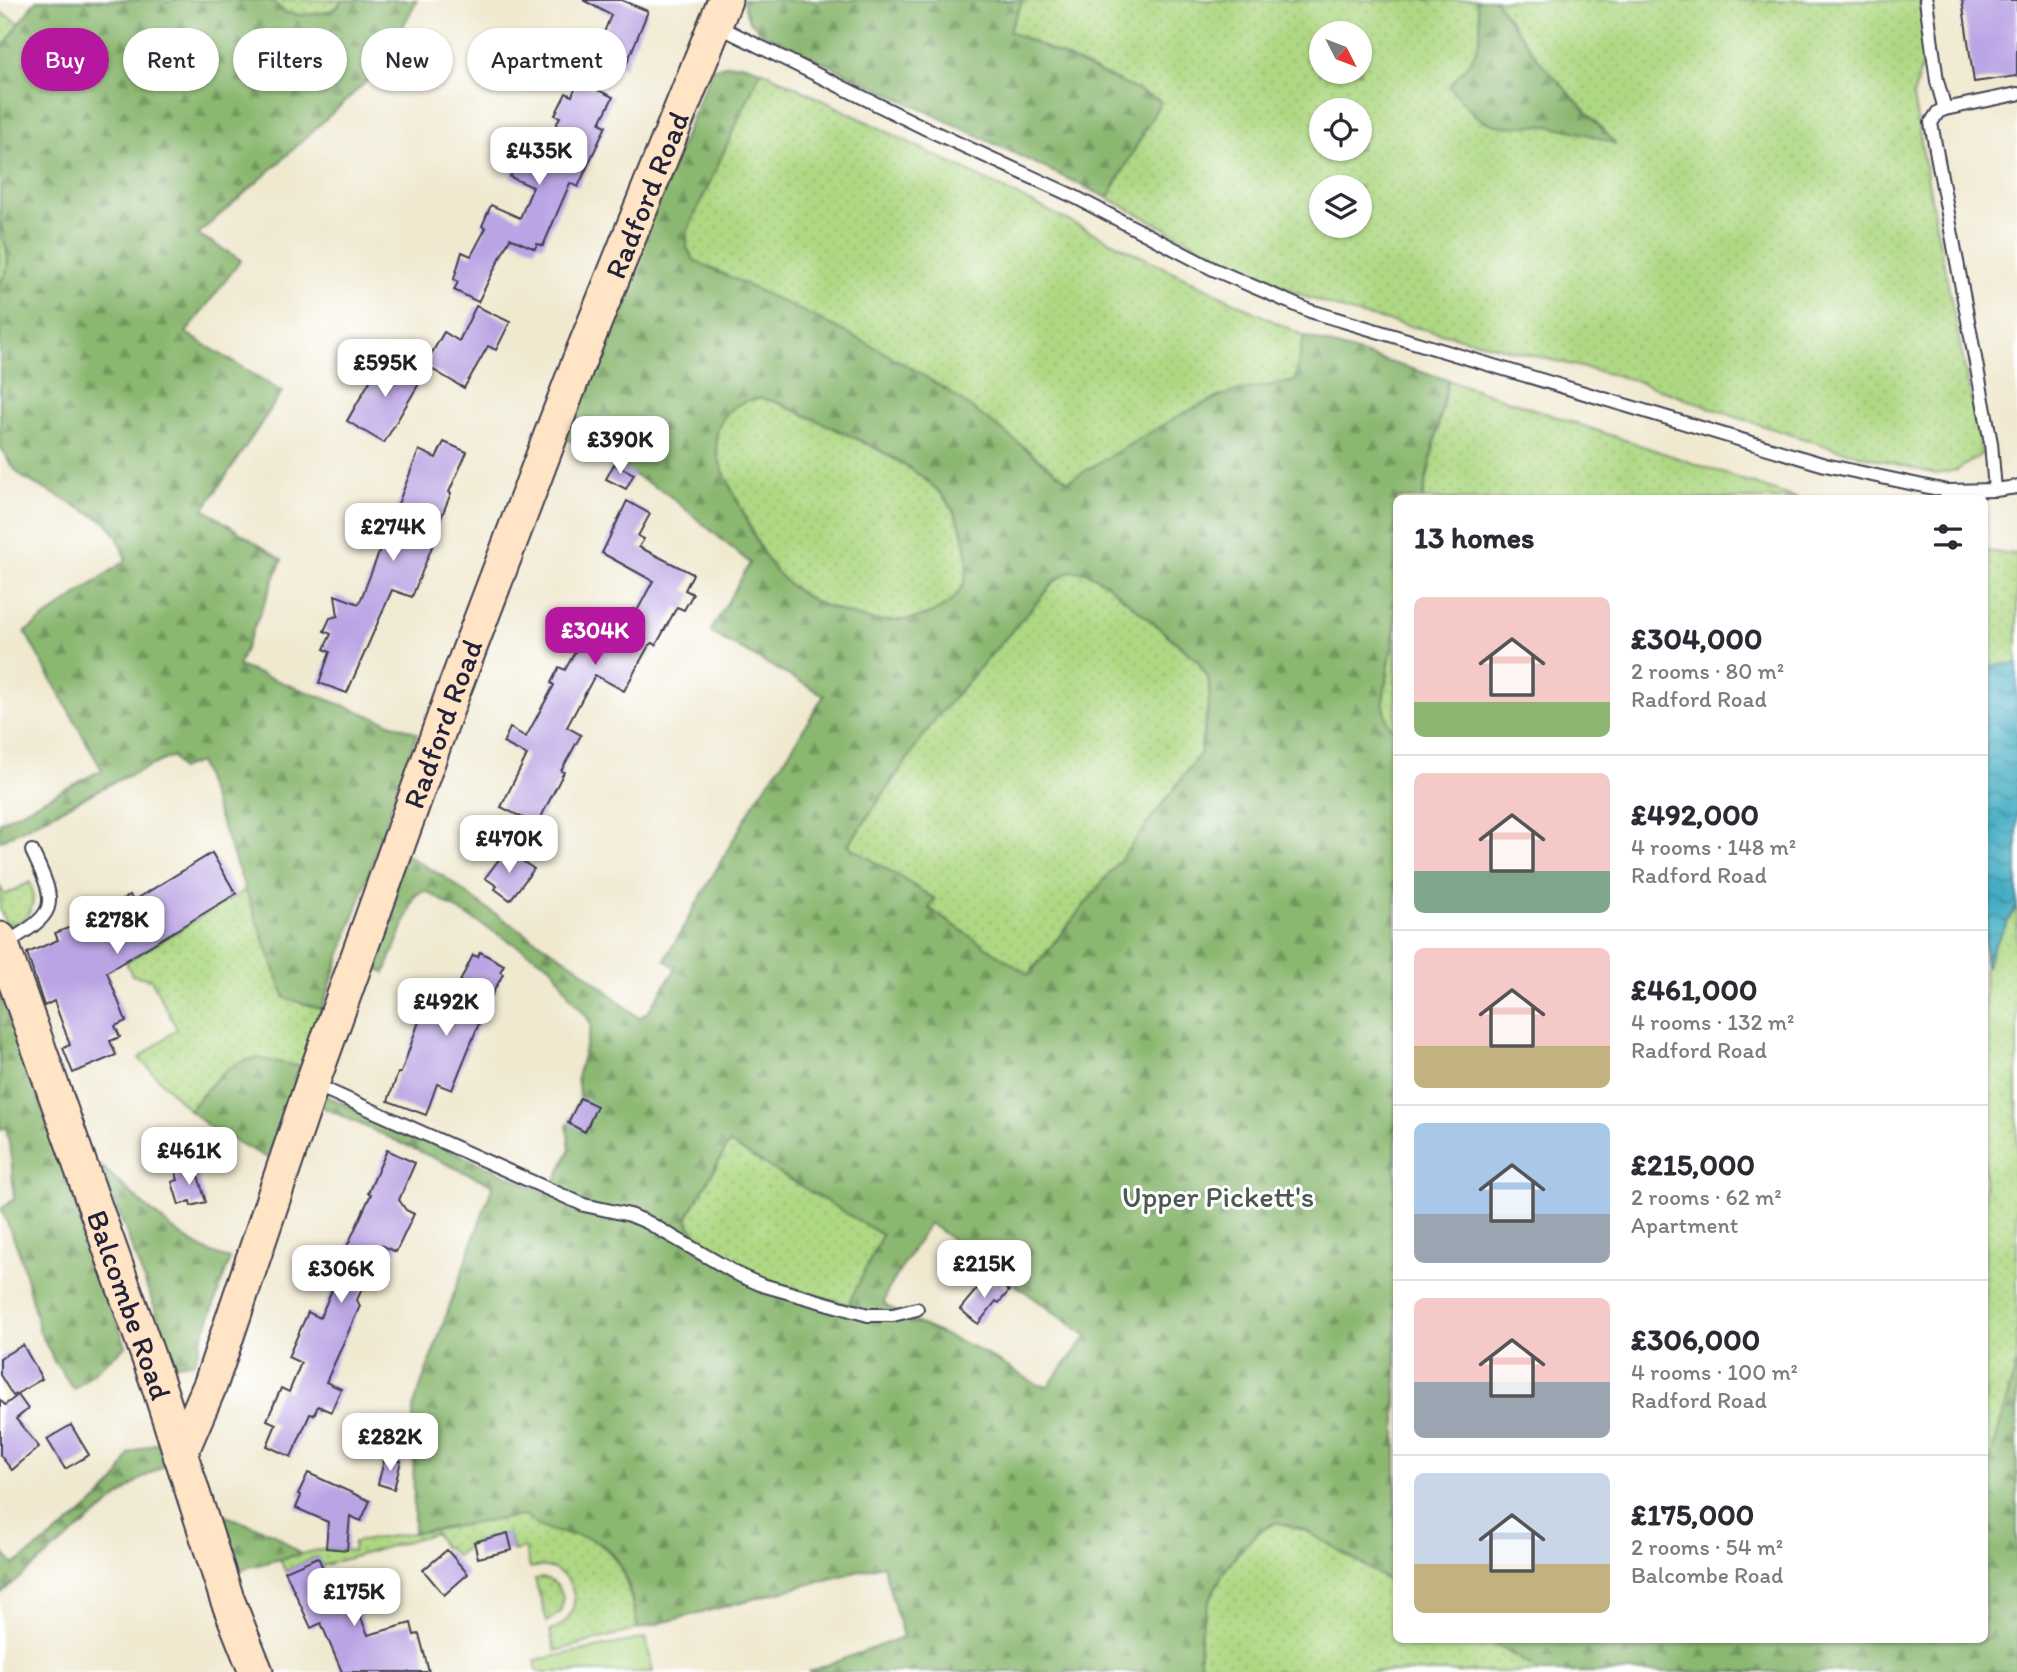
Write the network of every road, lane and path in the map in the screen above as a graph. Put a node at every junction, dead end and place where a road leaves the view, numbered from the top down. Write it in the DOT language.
graph roads {
  1 [pos="1926,0"];
  2 [pos="720,13"];
  3 [pos="2017,94"];
  4 [pos="1945,108"];
  5 [pos="2017,487"];
  6 [pos="1995,489"];
  7 [pos="32,851"];
  8 [pos="1,942"];
  9 [pos="312,1084"];
  10 [pos="917,1309"];
  11 [pos="211,1383"];
  12 [pos="158,1384"];
  13 [pos="180,1455"];
  14 [pos="256,1672"];
  1 -- 4 [label="lane"];
  2 -- 6 [label="lane"];
  2 -- 9 [label="street, Radford Road"];
  3 -- 4 [label="lane"];
  4 -- 6 [label="lane"];
  5 -- 6 [label="lane"];
  7 -- 8 [label="lane"];
  8 -- 12 [label="street, Balcombe Road"];
  9 -- 10 [label="lane"];
  9 -- 11 [label="street, Radford Road"];
  11 -- 12 [label="street"];
  11 -- 13 [label="street, Radford Road"];
  12 -- 13 [label="street, Balcombe Road"];
  13 -- 14 [label="street, Balcombe Road"];
}
